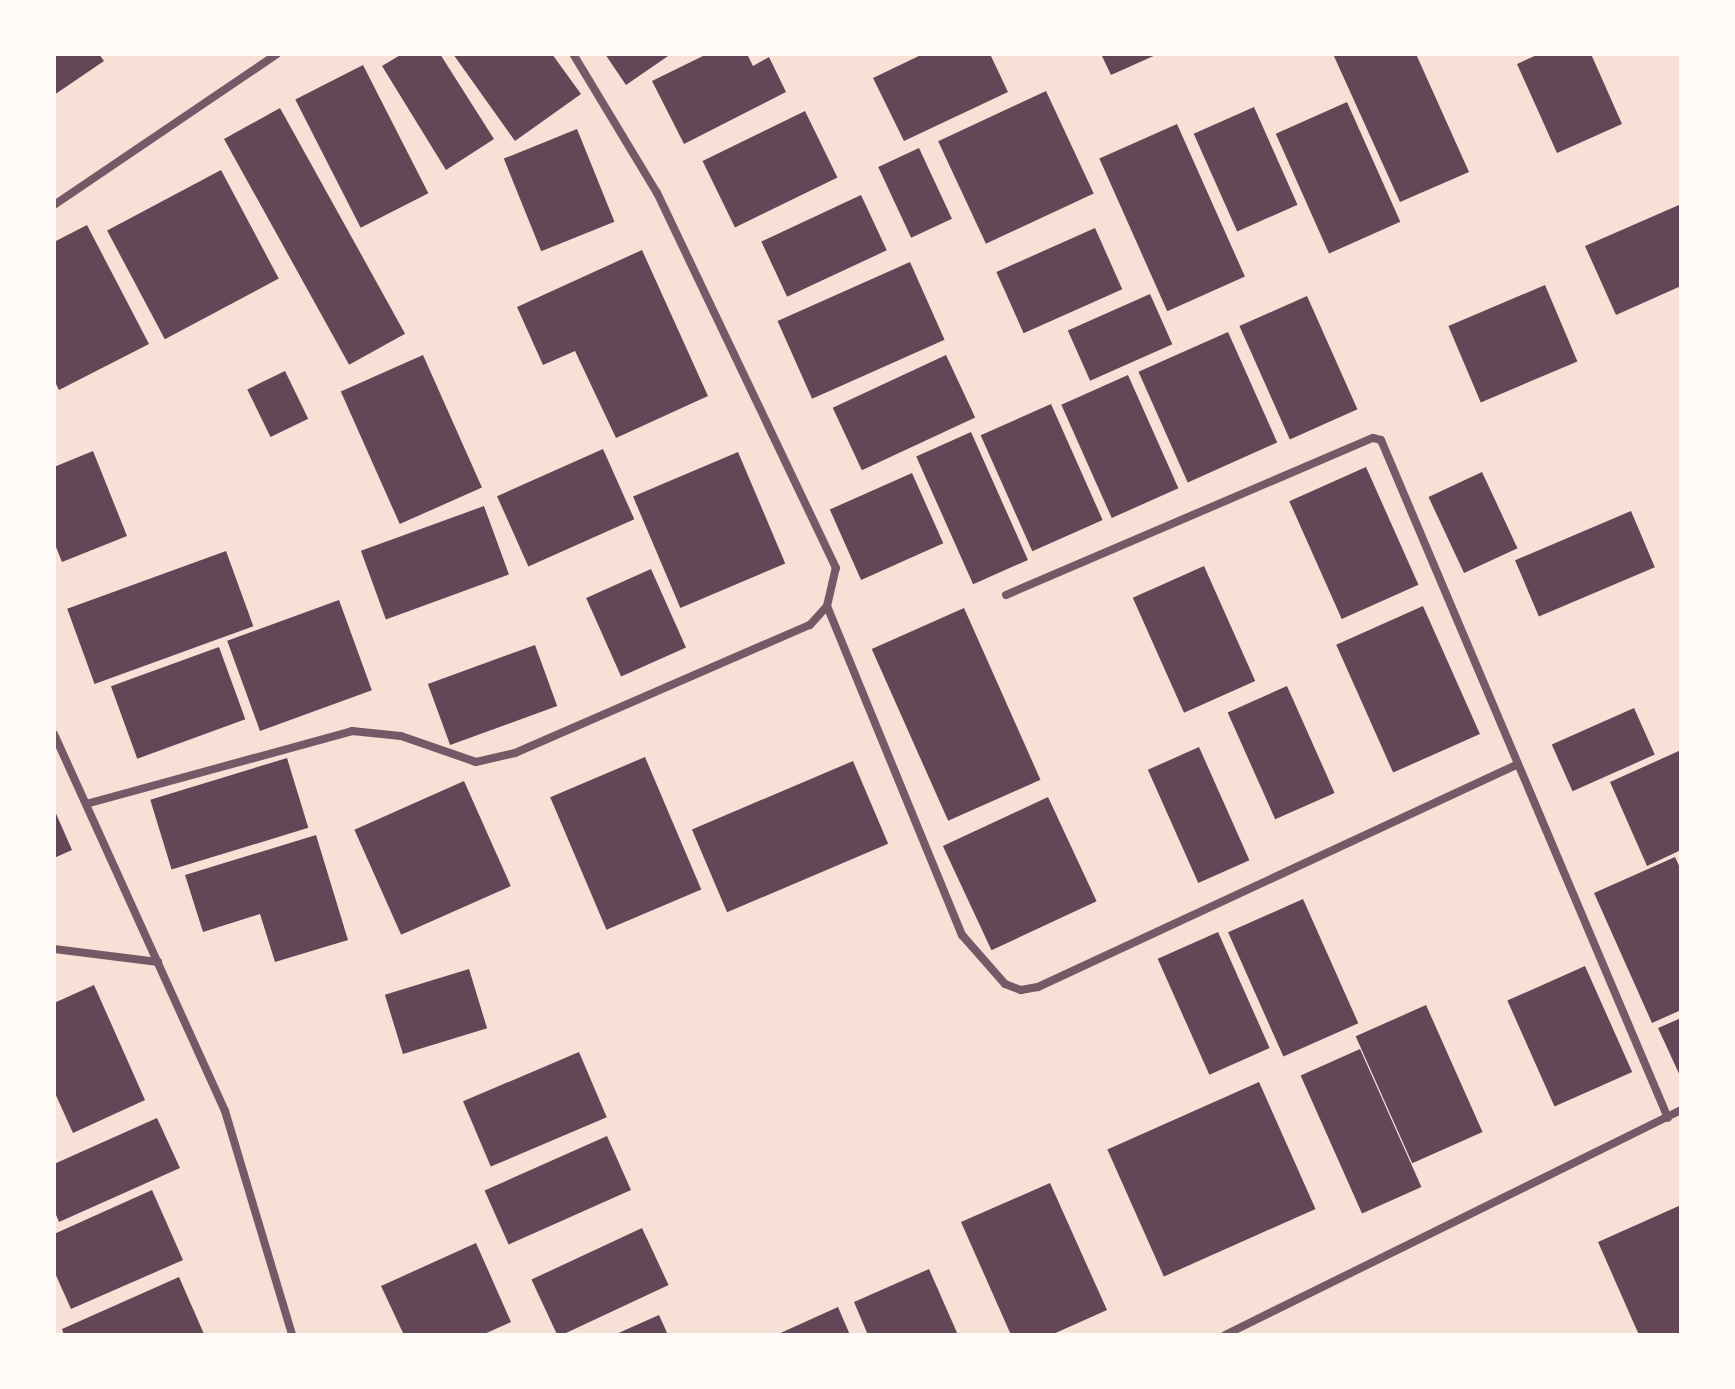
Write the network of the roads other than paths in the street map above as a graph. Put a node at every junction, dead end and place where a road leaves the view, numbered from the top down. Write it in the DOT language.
graph roads {
  1 [pos="277,54"];
  2 [pos="573,54"];
  3 [pos="54,205"];
  4 [pos="1006,595"];
  5 [pos="827,606"];
  6 [pos="54,734"];
  7 [pos="1516,765"];
  8 [pos="86,804"];
  9 [pos="54,949"];
  10 [pos="158,962"];
  11 [pos="1681,1110"];
  12 [pos="1668,1118"];
  13 [pos="292,1335"];
  14 [pos="1225,1335"];
  1 -- 3 [label="street"];
  2 -- 5 [label="street"];
  4 -- 7 [label="street"];
  5 -- 7 [label="street"];
  5 -- 8 [label="street"];
  6 -- 8 [label="street"];
  7 -- 12 [label="street"];
  8 -- 10 [label="street"];
  9 -- 10 [label="street"];
  10 -- 13 [label="street"];
  11 -- 12 [label="street"];
  12 -- 14 [label="street"];
}
